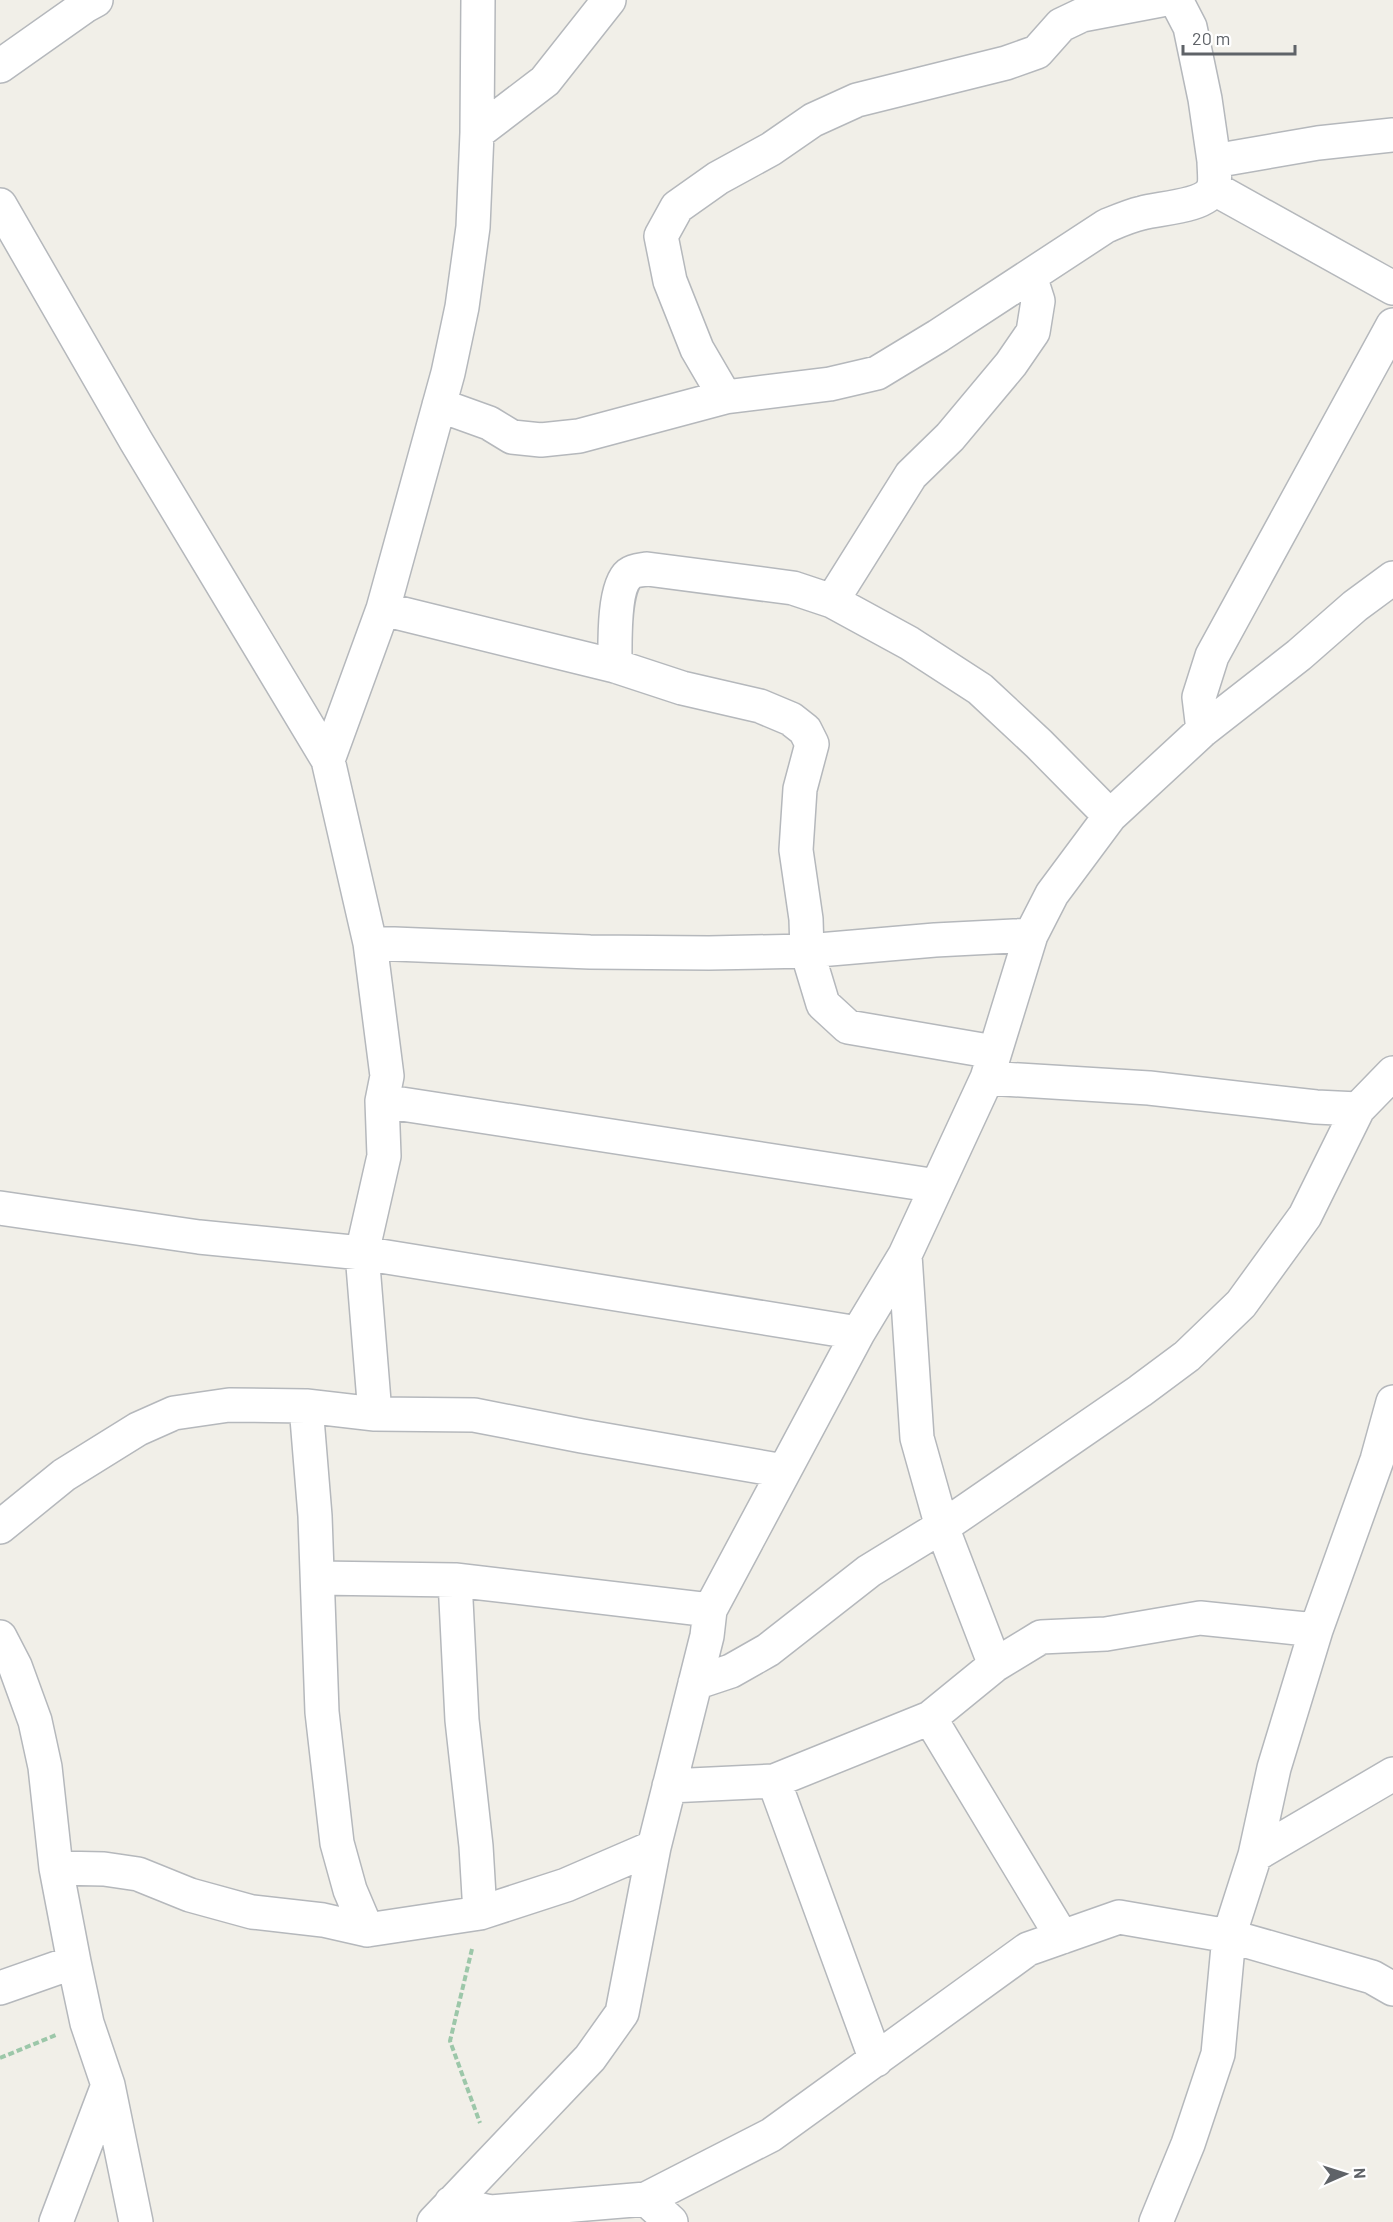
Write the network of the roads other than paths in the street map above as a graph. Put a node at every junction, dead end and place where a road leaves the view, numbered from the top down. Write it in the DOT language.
graph roads {
  1 [pos="96,0"];
  2 [pos="478,0"];
  3 [pos="609,0"];
  4 [pos="1161,0"];
  5 [pos="1176,0"];
  6 [pos="0,66"];
  7 [pos="477,133"];
  8 [pos="1393,135"];
  9 [pos="1214,174"];
  10 [pos="0,205"];
  11 [pos="1030,276"];
  12 [pos="1393,288"];
  13 [pos="1393,326"];
  14 [pos="725,397"];
  15 [pos="439,405"];
  16 [pos="1393,578"];
  17 [pos="832,601"];
  18 [pos="384,609"];
  19 [pos="615,666"];
  20 [pos="1203,730"];
  21 [pos="328,760"];
  22 [pos="1110,816"];
  23 [pos="1031,935"];
  24 [pos="370,943"];
  25 [pos="807,951"];
  26 [pos="991,1065"];
  27 [pos="1393,1074"];
  28 [pos="382,1101"];
  29 [pos="1358,1109"];
  30 [pos="937,1186"];
  31 [pos="0,1208"];
  32 [pos="362,1253"];
  33 [pos="905,1255"];
  34 [pos="858,1333"];
  35 [pos="1393,1402"];
  36 [pos="306,1406"];
  37 [pos="375,1414"];
  38 [pos="784,1471"];
  39 [pos="0,1527"];
  40 [pos="942,1527"];
  41 [pos="318,1578"];
  42 [pos="455,1580"];
  43 [pos="710,1610"];
  44 [pos="1316,1630"];
  45 [pos="0,1637"];
  46 [pos="995,1665"];
  47 [pos="695,1683"];
  48 [pos="930,1718"];
  49 [pos="1393,1774"];
  50 [pos="774,1781"];
  51 [pos="669,1786"];
  52 [pos="654,1847"];
  53 [pos="1255,1855"];
  54 [pos="56,1868"];
  55 [pos="480,1913"];
  56 [pos="367,1930"];
  57 [pos="1229,1936"];
  58 [pos="1062,1937"];
  59 [pos="74,1962"];
  60 [pos="0,1988"];
  61 [pos="1393,1989"];
  62 [pos="876,2060"];
  63 [pos="108,2085"];
  64 [pos="646,2199"];
  65 [pos="443,2213"];
  66 [pos="56,2222"];
  67 [pos="136,2222"];
  68 [pos="671,2222"];
  69 [pos="1156,2222"];
  1 -- 6 [label="street"];
  2 -- 7 [label="street"];
  3 -- 7 [label="street"];
  4 -- 14 [label="street"];
  5 -- 9 [label="street"];
  7 -- 15 [label="street"];
  8 -- 9 [label="street"];
  9 -- 11 [label="street"];
  9 -- 12 [label="street"];
  10 -- 21 [label="street"];
  11 -- 14 [label="street"];
  11 -- 17 [label="street"];
  13 -- 20 [label="street"];
  14 -- 15 [label="street"];
  15 -- 18 [label="street"];
  16 -- 20 [label="street"];
  17 -- 19 [label="street"];
  17 -- 22 [label="street"];
  18 -- 19 [label="street"];
  18 -- 21 [label="street"];
  19 -- 25 [label="street"];
  20 -- 22 [label="street"];
  21 -- 24 [label="street"];
  22 -- 23 [label="street"];
  23 -- 25 [label="street"];
  23 -- 26 [label="street"];
  24 -- 25 [label="street"];
  24 -- 28 [label="street"];
  25 -- 26 [label="street"];
  26 -- 29 [label="street"];
  26 -- 30 [label="street"];
  27 -- 29 [label="street"];
  28 -- 30 [label="street"];
  28 -- 32 [label="street"];
  29 -- 40 [label="street"];
  30 -- 33 [label="street"];
  31 -- 32 [label="street"];
  32 -- 34 [label="street"];
  32 -- 37 [label="street"];
  33 -- 34 [label="street"];
  33 -- 40 [label="street"];
  34 -- 38 [label="street"];
  35 -- 44 [label="street"];
  36 -- 37 [label="street"];
  36 -- 39 [label="street"];
  36 -- 41 [label="street"];
  37 -- 38 [label="street"];
  38 -- 43 [label="street"];
  40 -- 46 [label="street"];
  40 -- 47 [label="street"];
  41 -- 42 [label="street"];
  41 -- 56 [label="street"];
  42 -- 43 [label="street"];
  42 -- 55 [label="street"];
  43 -- 47 [label="street"];
  44 -- 46 [label="street"];
  44 -- 53 [label="street"];
  45 -- 54 [label="street"];
  46 -- 48 [label="street"];
  47 -- 51 [label="street"];
  48 -- 50 [label="street"];
  48 -- 58 [label="street"];
  49 -- 53 [label="street"];
  50 -- 51 [label="street"];
  50 -- 62 [label="street"];
  51 -- 52 [label="street"];
  52 -- 55 [label="street"];
  52 -- 65 [label="street"];
  53 -- 57 [label="street"];
  54 -- 56 [label="street"];
  54 -- 59 [label="street"];
  55 -- 56 [label="street"];
  57 -- 58 [label="street"];
  57 -- 61 [label="street"];
  57 -- 69 [label="street"];
  58 -- 62 [label="street"];
  59 -- 60 [label="street"];
  59 -- 63 [label="street"];
  62 -- 64 [label="street"];
  63 -- 66 [label="street"];
  63 -- 67 [label="street"];
  64 -- 65 [label="street"];
  64 -- 68 [label="street"];
}
